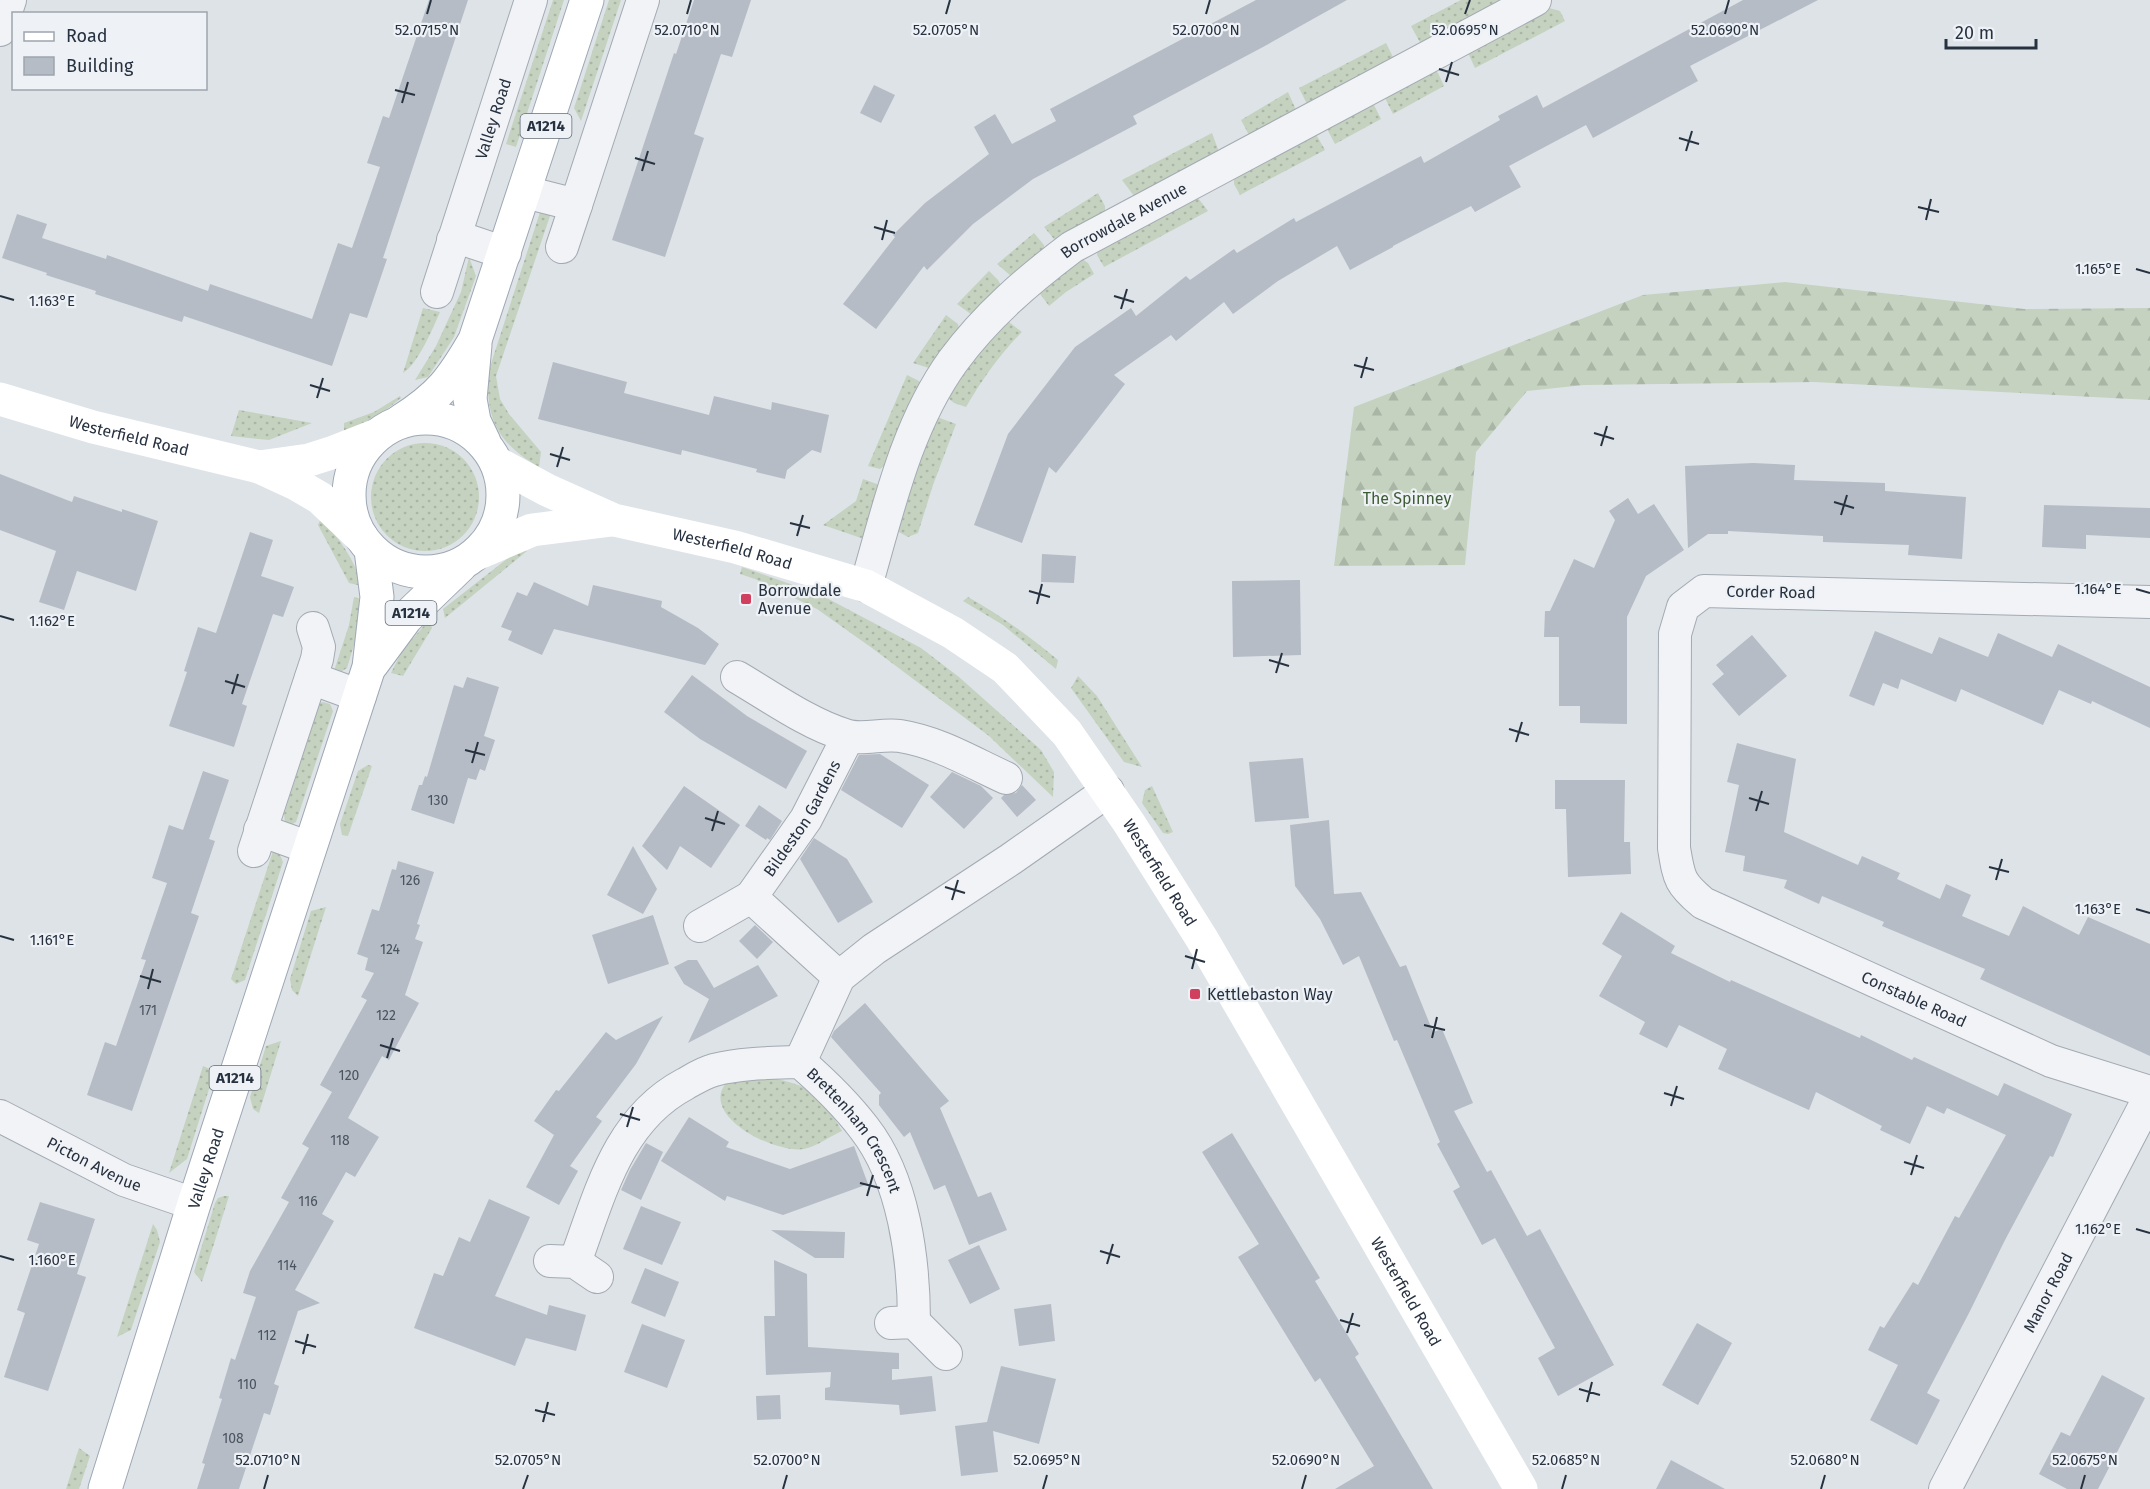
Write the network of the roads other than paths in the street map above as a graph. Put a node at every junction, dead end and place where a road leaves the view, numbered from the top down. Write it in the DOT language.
graph roads {
  1 [pos="10,0"];
  2 [pos="531,0"];
  3 [pos="587,0"];
  4 [pos="643,0"];
  5 [pos="1535,0"];
  6 [pos="0,30"];
  7 [pos="525,192"];
  8 [pos="576,206"];
  9 [pos="453,240"];
  10 [pos="562,247"];
  11 [pos="505,253"];
  12 [pos="437,292"];
  13 [pos="475,340"];
  14 [pos="0,399"];
  15 [pos="388,428"];
  16 [pos="490,452"];
  17 [pos="259,467"];
  18 [pos="614,520"];
  19 [pos="366,544"];
  20 [pos="469,560"];
  21 [pos="866,586"];
  22 [pos="2150,602"];
  23 [pos="313,628"];
  24 [pos="736,677"];
  25 [pos="311,678"];
  26 [pos="364,682"];
  27 [pos="848,736"];
  28 [pos="1006,778"];
  29 [pos="1108,791"];
  30 [pos="310,848"];
  31 [pos="1687,890"];
  32 [pos="751,897"];
  33 [pos="700,926"];
  34 [pos="839,977"];
  35 [pos="800,1062"];
  36 [pos="2150,1094"];
  37 [pos="0,1116"];
  38 [pos="194,1204"];
  39 [pos="574,1267"];
  40 [pos="946,1354"];
  41 [pos="105,1489"];
  42 [pos="1521,1489"];
  43 [pos="1945,1489"];
  1 -- 6 [label="street"];
  2 -- 9 [label="street, Valley Road"];
  3 -- 7 [label="main road, A1214"];
  4 -- 8 [label="street"];
  5 -- 21 [label="street, Borrowdale Avenue"];
  7 -- 8 [label="street"];
  7 -- 11 [label="main road, A1214"];
  8 -- 10 [label="street"];
  9 -- 11 [label="street"];
  9 -- 12 [label="street, Valley Road"];
  11 -- 13 [label="main road, A1214"];
  13 -- 15 [label="main road, A1214"];
  13 -- 16 [label="main road, A1214"];
  14 -- 17 [label="main road, Westerfield Road"];
  15 -- 16 [label="main road"];
  15 -- 17 [label="main road, Westerfield Road"];
  15 -- 19 [label="main road"];
  16 -- 18 [label="main road, Westerfield Road"];
  16 -- 20 [label="main road"];
  17 -- 19 [label="main road, Westerfield Road"];
  18 -- 20 [label="main road, Westerfield Road"];
  18 -- 21 [label="main road, Westerfield Road"];
  19 -- 20 [label="main road"];
  19 -- 26 [label="main road, Valley Road / A1214"];
  20 -- 26 [label="main road, Valley Road / A1214"];
  21 -- 29 [label="main road, Westerfield Road"];
  22 -- 31 [label="street, Corder Road"];
  23 -- 25 [label="street"];
  24 -- 27 [label="street"];
  25 -- 26 [label="street"];
  25 -- 30 [label="street"];
  26 -- 30 [label="main road, Valley Road / A1214"];
  27 -- 28 [label="street"];
  27 -- 32 [label="street, Bildeston Gardens"];
  29 -- 34 [label="street"];
  29 -- 42 [label="main road, Westerfield Road"];
  30 -- 38 [label="main road, Valley Road / A1214"];
  31 -- 36 [label="street, Constable Road"];
  32 -- 33 [label="street, Bildeston Gardens"];
  32 -- 34 [label="street"];
  34 -- 35 [label="street"];
  35 -- 39 [label="street, Brettenham Crescent"];
  35 -- 40 [label="street, Brettenham Crescent"];
  36 -- 43 [label="street, Manor Road"];
  37 -- 38 [label="street, Picton Avenue"];
  38 -- 41 [label="main road, Valley Road / A1214"];
}
